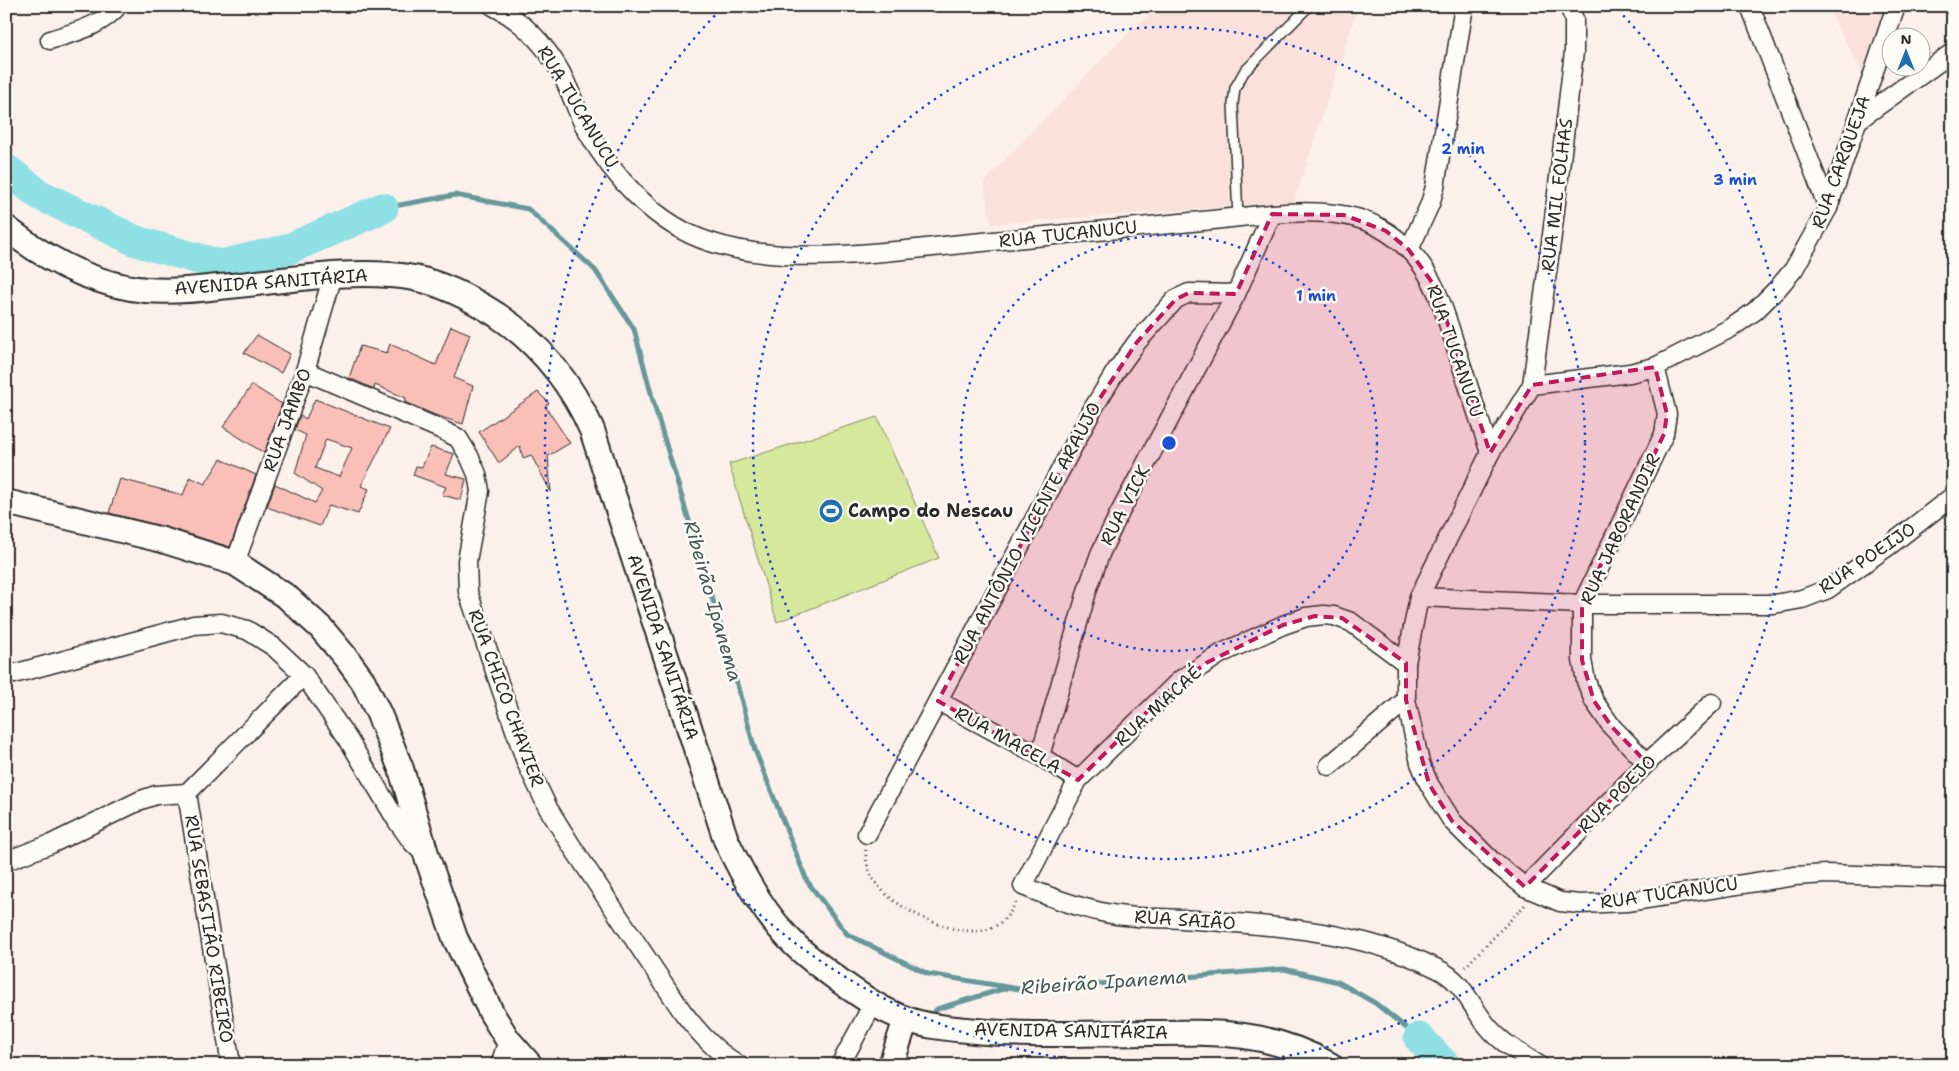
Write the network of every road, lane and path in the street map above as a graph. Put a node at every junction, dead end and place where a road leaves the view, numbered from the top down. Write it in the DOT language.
graph roads {
  1 [pos="118,6"];
  2 [pos="493,6"];
  3 [pos="1309,6"];
  4 [pos="1464,6"];
  5 [pos="1570,6"];
  6 [pos="1750,6"];
  7 [pos="1896,6"];
  8 [pos="50,40"];
  9 [pos="1953,52"];
  10 [pos="1857,121"];
  11 [pos="1828,208"];
  12 [pos="1272,214"];
  13 [pos="1238,218"];
  14 [pos="6,228"];
  15 [pos="1409,250"];
  16 [pos="334,276"];
  17 [pos="1236,294"];
  18 [pos="1655,367"];
  19 [pos="305,371"];
  20 [pos="1532,385"];
  21 [pos="1490,453"];
  22 [pos="1953,496"];
  23 [pos="6,502"];
  24 [pos="235,563"];
  25 [pos="1418,597"];
  26 [pos="1582,604"];
  27 [pos="1406,663"];
  28 [pos="304,675"];
  29 [pos="6,676"];
  30 [pos="1406,700"];
  31 [pos="938,701"];
  32 [pos="1712,703"];
  33 [pos="1040,756"];
  34 [pos="1647,763"];
  35 [pos="1329,766"];
  36 [pos="1078,780"];
  37 [pos="187,793"];
  38 [pos="867,834"];
  39 [pos="427,857"];
  40 [pos="6,861"];
  41 [pos="1953,878"];
  42 [pos="1023,886"];
  43 [pos="1531,890"];
  44 [pos="1454,978"];
  45 [pos="873,1004"];
  46 [pos="906,1019"];
  47 [pos="508,1040"];
  48 [pos="231,1065"];
  49 [pos="500,1065"];
  50 [pos="530,1065"];
  51 [pos="739,1065"];
  52 [pos="840,1065"];
  53 [pos="891,1065"];
  54 [pos="1330,1065"];
  55 [pos="1538,1065"];
  1 -- 8 [label="street"];
  2 -- 13 [label="street, RUA TUCANUCU"];
  3 -- 13 [label="lane"];
  4 -- 15 [label="street"];
  5 -- 20 [label="street, RUA MIL FOLHAS"];
  6 -- 11 [label="street"];
  7 -- 10 [label="street, RUA CARQUEJA"];
  9 -- 10 [label="street"];
  10 -- 11 [label="street, RUA CARQUEJA"];
  11 -- 18 [label="street, RUA CARQUEJA"];
  12 -- 13 [label="street, RUA TUCANUCU"];
  12 -- 15 [label="street, RUA TUCANUCU"];
  12 -- 17 [label="street, RUA VICK"];
  14 -- 16 [label="street, AVENIDA SANITÁRIA"];
  15 -- 21 [label="street, RUA TUCANUCU"];
  16 -- 19 [label="street, RUA JAMBO"];
  16 -- 45 [label="street, AVENIDA SANITÁRIA"];
  17 -- 31 [label="street, RUA ANTÔNIO VICENTE ARAUJO"];
  17 -- 33 [label="street, RUA VICK"];
  18 -- 20 [label="street, RUA CARQUEJA"];
  18 -- 26 [label="street, RUA JABORANDIR"];
  19 -- 24 [label="street, RUA JAMBO"];
  19 -- 51 [label="street, RUA CHICO CHAVIER"];
  20 -- 21 [label="street"];
  21 -- 25 [label="street, RUA TUCANUCU"];
  22 -- 26 [label="street, RUA POEIJO"];
  23 -- 24 [label="street"];
  24 -- 39 [label="street"];
  25 -- 26 [label="street, RUA POEIJO"];
  25 -- 27 [label="street, RUA TUCANUCU"];
  26 -- 34 [label="street, RUA JABORANDIR"];
  27 -- 30 [label="street, RUA TUCANUCU"];
  27 -- 36 [label="street, RUA MACAÉ"];
  28 -- 29 [label="street"];
  28 -- 37 [label="street"];
  28 -- 39 [label="street"];
  30 -- 35 [label="street"];
  30 -- 43 [label="street, RUA TUCANUCU"];
  31 -- 33 [label="street, RUA MACELA"];
  31 -- 38 [label="street, RUA ANTÔNIO VICENTE ARAUJO"];
  32 -- 34 [label="street, RUA POEJO"];
  33 -- 36 [label="street, RUA MACELA"];
  34 -- 43 [label="street, RUA POEJO"];
  36 -- 42 [label="street, RUA MACAÉ"];
  37 -- 40 [label="street"];
  37 -- 48 [label="street, RUA SEBASTIÃO RIBEIRO"];
  38 -- 42 [label="path"];
  39 -- 47 [label="street"];
  41 -- 43 [label="street, RUA TUCANUCU"];
  42 -- 44 [label="street, RUA SAIÃO"];
  43 -- 44 [label="path"];
  44 -- 55 [label="street, RUA SAIÃO"];
  45 -- 46 [label="street, AVENIDA SANITÁRIA"];
  45 -- 52 [label="street"];
  46 -- 53 [label="street"];
  46 -- 54 [label="street, AVENIDA SANITÁRIA"];
  47 -- 49 [label="street"];
  47 -- 50 [label="street"];
}
